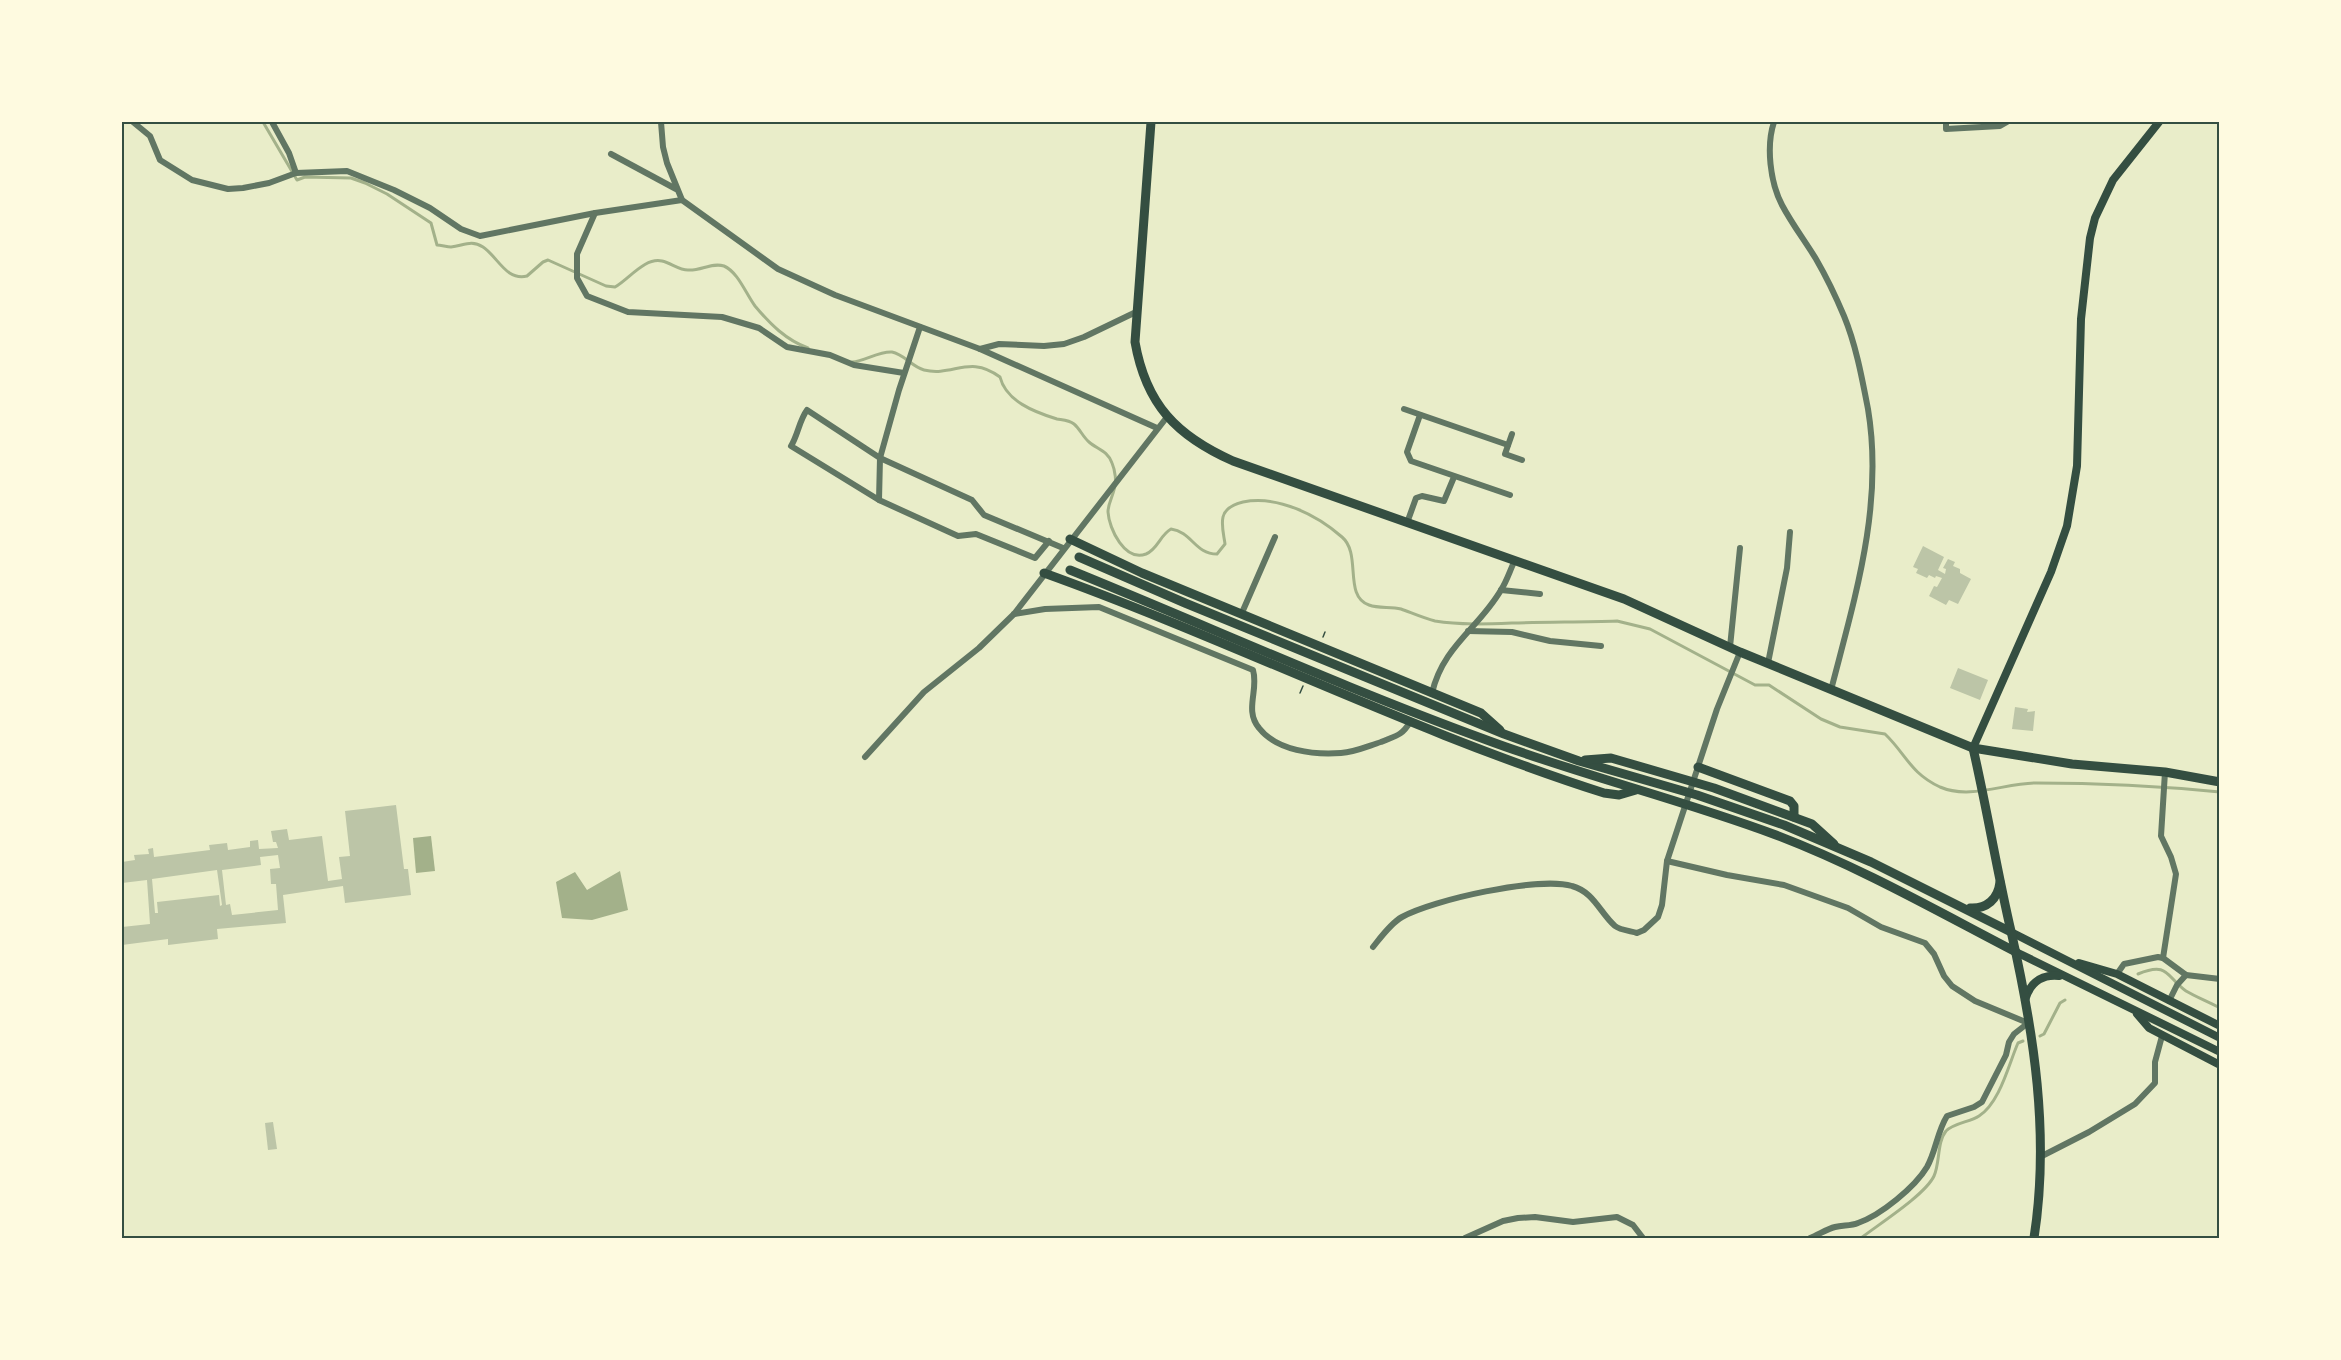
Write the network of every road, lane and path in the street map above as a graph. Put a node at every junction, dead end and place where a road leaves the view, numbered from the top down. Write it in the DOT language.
graph roads {
  1 [pos="133,122"];
  2 [pos="272,122"];
  3 [pos="661,122"];
  4 [pos="1151,122"];
  5 [pos="1774,122"];
  6 [pos="1946,122"];
  7 [pos="2007,122"];
  8 [pos="2159,122"];
  9 [pos="611,154"];
  10 [pos="296,173"];
  11 [pos="677,189"];
  12 [pos="682,200"];
  13 [pos="595,213"];
  14 [pos="1136,312"];
  15 [pos="920,327"];
  16 [pos="980,349"];
  17 [pos="904,373"];
  18 [pos="1404,409"];
  19 [pos="1420,415"];
  20 [pos="1167,417"];
  21 [pos="1157,428"];
  22 [pos="1512,434"];
  23 [pos="1508,445"];
  24 [pos="880,458"];
  25 [pos="1522,460"];
  26 [pos="1454,477"];
  27 [pos="1510,495"];
  28 [pos="879,500"];
  29 [pos="1407,523"];
  30 [pos="1790,532"];
  31 [pos="1275,537"];
  32 [pos="1070,539"];
  33 [pos="1048,541"];
  34 [pos="1063,548"];
  35 [pos="1740,548"];
  36 [pos="1079,557"];
  37 [pos="1515,560"];
  38 [pos="1070,570"];
  39 [pos="1044,573"];
  40 [pos="1501,590"];
  41 [pos="1540,594"];
  42 [pos="1014,614"];
  43 [pos="1241,615"];
  44 [pos="1468,630"];
  45 [pos="1601,646"];
  46 [pos="1730,647"];
  47 [pos="1738,657"];
  48 [pos="1257,658"];
  49 [pos="1768,663"];
  50 [pos="1253,670"];
  51 [pos="1831,690"];
  52 [pos="1432,693"];
  53 [pos="1410,722"];
  54 [pos="1504,734"];
  55 [pos="1973,748"];
  56 [pos="865,757"];
  57 [pos="1579,761"];
  58 [pos="1697,769"];
  59 [pos="2165,776"];
  60 [pos="2220,782"];
  61 [pos="1638,789"];
  62 [pos="1794,817"];
  63 [pos="1836,846"];
  64 [pos="1667,861"];
  65 [pos="2001,877"];
  66 [pos="1964,907"];
  67 [pos="2011,932"];
  68 [pos="1373,947"];
  69 [pos="2016,952"];
  70 [pos="2053,955"];
  71 [pos="2163,958"];
  72 [pos="2117,974"];
  73 [pos="2185,977"];
  74 [pos="2068,979"];
  75 [pos="2220,979"];
  76 [pos="2024,1001"];
  77 [pos="2169,1001"];
  78 [pos="2134,1011"];
  79 [pos="2028,1023"];
  80 [pos="2220,1026"];
  81 [pos="2162,1036"];
  82 [pos="2220,1038"];
  83 [pos="2220,1052"];
  84 [pos="2220,1065"];
  85 [pos="2042,1156"];
  86 [pos="1465,1239"];
  87 [pos="1643,1239"];
  88 [pos="1810,1239"];
  89 [pos="2034,1239"];
  1 -- 10 [label="street"];
  2 -- 10 [label="street"];
  3 -- 11 [label="street"];
  4 -- 14 [label="main road"];
  5 -- 51 [label="street"];
  6 -- 7 [label="street"];
  8 -- 55 [label="main road"];
  9 -- 11 [label="street"];
  10 -- 13 [label="street"];
  11 -- 12 [label="street"];
  12 -- 13 [label="street"];
  12 -- 15 [label="street"];
  13 -- 17 [label="street"];
  14 -- 16 [label="street"];
  14 -- 20 [label="main road"];
  15 -- 16 [label="street"];
  15 -- 17 [label="street"];
  16 -- 21 [label="street"];
  17 -- 24 [label="street"];
  18 -- 19 [label="street"];
  19 -- 23 [label="street"];
  19 -- 26 [label="street"];
  20 -- 21 [label="street"];
  20 -- 29 [label="main road"];
  21 -- 32 [label="street"];
  22 -- 23 [label="street"];
  23 -- 25 [label="street"];
  24 -- 28 [label="street"];
  24 -- 28 [label="street"];
  24 -- 33 [label="street"];
  26 -- 27 [label="street"];
  26 -- 29 [label="street"];
  28 -- 33 [label="street"];
  29 -- 37 [label="main road"];
  30 -- 49 [label="street"];
  31 -- 43 [label="street"];
  32 -- 34 [label="street"];
  32 -- 43 [label="main road"];
  33 -- 34 [label="street"];
  34 -- 39 [label="street"];
  35 -- 46 [label="street"];
  36 -- 54 [label="main road"];
  37 -- 40 [label="street"];
  37 -- 46 [label="main road"];
  38 -- 61 [label="main road"];
  39 -- 42 [label="street"];
  39 -- 48 [label="main road"];
  40 -- 41 [label="street"];
  40 -- 44 [label="street"];
  42 -- 50 [label="street"];
  42 -- 56 [label="street"];
  43 -- 52 [label="main road"];
  44 -- 45 [label="street"];
  44 -- 52 [label="street"];
  46 -- 47 [label="main road"];
  47 -- 49 [label="main road"];
  47 -- 58 [label="street"];
  48 -- 50 [label="street"];
  48 -- 53 [label="main road"];
  49 -- 51 [label="main road"];
  50 -- 53 [label="street"];
  51 -- 55 [label="main road"];
  52 -- 54 [label="main road"];
  53 -- 61 [label="main road"];
  54 -- 57 [label="main road"];
  55 -- 59 [label="main road"];
  55 -- 65 [label="main road"];
  57 -- 62 [label="main road"];
  57 -- 63 [label="main road"];
  58 -- 62 [label="main road"];
  58 -- 64 [label="street"];
  59 -- 60 [label="main road"];
  59 -- 71 [label="street"];
  61 -- 69 [label="main road"];
  62 -- 63 [label="main road"];
  63 -- 66 [label="main road"];
  64 -- 68 [label="street"];
  64 -- 79 [label="street"];
  65 -- 66 [label="main road"];
  65 -- 67 [label="main road"];
  66 -- 67 [label="main road"];
  67 -- 69 [label="main road"];
  67 -- 70 [label="main road"];
  69 -- 74 [label="main road"];
  69 -- 76 [label="main road"];
  70 -- 72 [label="main road"];
  70 -- 82 [label="main road"];
  71 -- 72 [label="street"];
  71 -- 73 [label="street"];
  72 -- 77 [label="main road"];
  73 -- 75 [label="street"];
  73 -- 77 [label="street"];
  74 -- 76 [label="main road"];
  74 -- 78 [label="main road"];
  76 -- 79 [label="main road"];
  77 -- 80 [label="main road"];
  78 -- 81 [label="main road"];
  78 -- 83 [label="main road"];
  79 -- 85 [label="main road"];
  79 -- 88 [label="street"];
  81 -- 84 [label="main road"];
  81 -- 85 [label="street"];
  85 -- 89 [label="main road"];
  86 -- 87 [label="street"];
}
